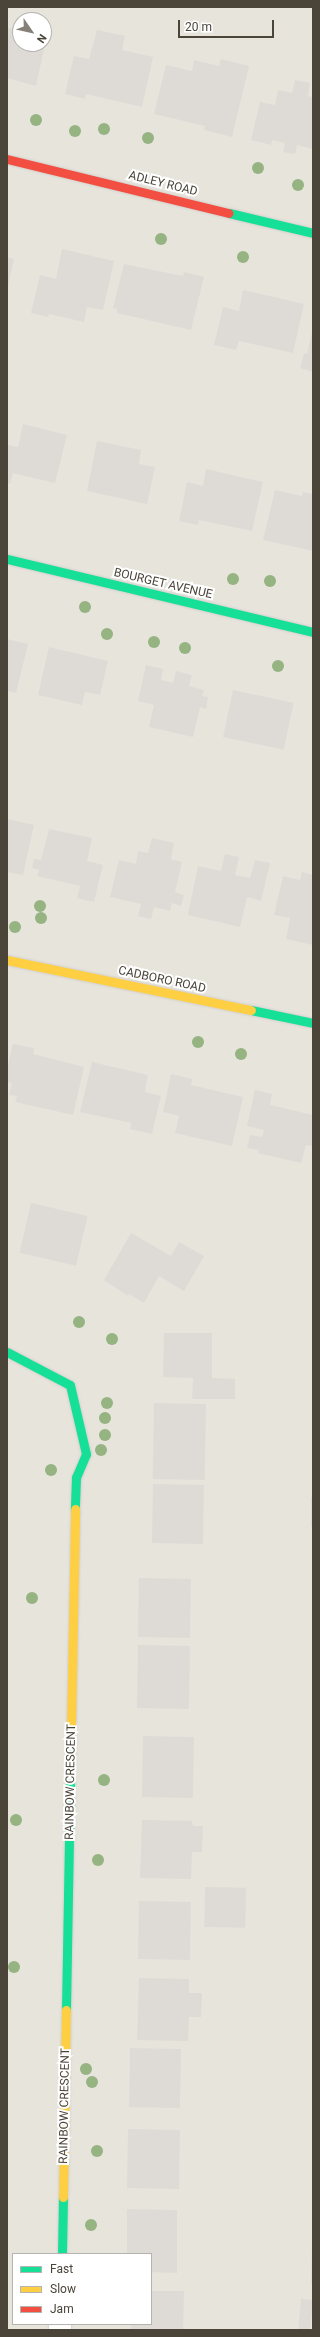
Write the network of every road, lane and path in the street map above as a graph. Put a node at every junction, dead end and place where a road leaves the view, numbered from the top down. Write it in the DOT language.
graph roads {
  1 [pos="7,159"];
  2 [pos="313,233"];
  3 [pos="7,559"];
  4 [pos="313,632"];
  5 [pos="7,960"];
  6 [pos="313,1023"];
  7 [pos="7,1352"];
  8 [pos="62,2253"];
  1 -- 2 [label="street, ADLEY ROAD"];
  3 -- 4 [label="street, BOURGET AVENUE"];
  5 -- 6 [label="street, CADBORO ROAD"];
  7 -- 8 [label="street, RAINBOW CRESCENT"];
}
